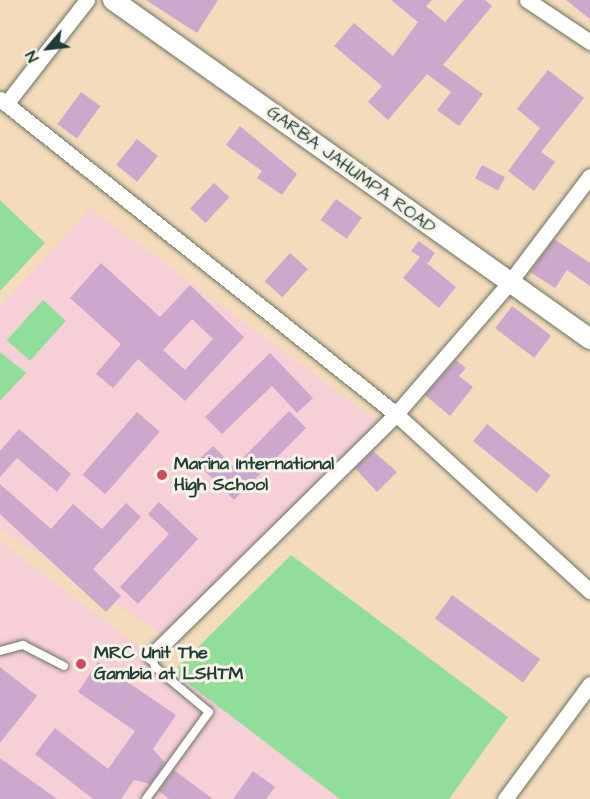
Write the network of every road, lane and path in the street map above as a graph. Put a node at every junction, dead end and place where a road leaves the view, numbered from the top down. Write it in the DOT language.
graph roads {
  1 [pos="87,0"];
  2 [pos="113,0"];
  3 [pos="527,0"];
  4 [pos="590,42"];
  5 [pos="3,101"];
  6 [pos="590,176"];
  7 [pos="509,283"];
  8 [pos="590,339"];
  9 [pos="396,414"];
  10 [pos="590,591"];
  11 [pos="0,651"];
  12 [pos="151,656"];
  13 [pos="64,666"];
  14 [pos="590,684"];
  15 [pos="146,799"];
  16 [pos="504,799"];
  1 -- 5 [label="street"];
  2 -- 7 [label="street, GARBA JAHUMPA ROAD"];
  3 -- 4 [label="street"];
  5 -- 9 [label="street"];
  6 -- 7 [label="street"];
  7 -- 8 [label="street, GARBA JAHUMPA ROAD"];
  7 -- 9 [label="street"];
  9 -- 10 [label="street"];
  9 -- 12 [label="street"];
  11 -- 13 [label="lane"];
  12 -- 15 [label="lane"];
  14 -- 16 [label="street"];
}
